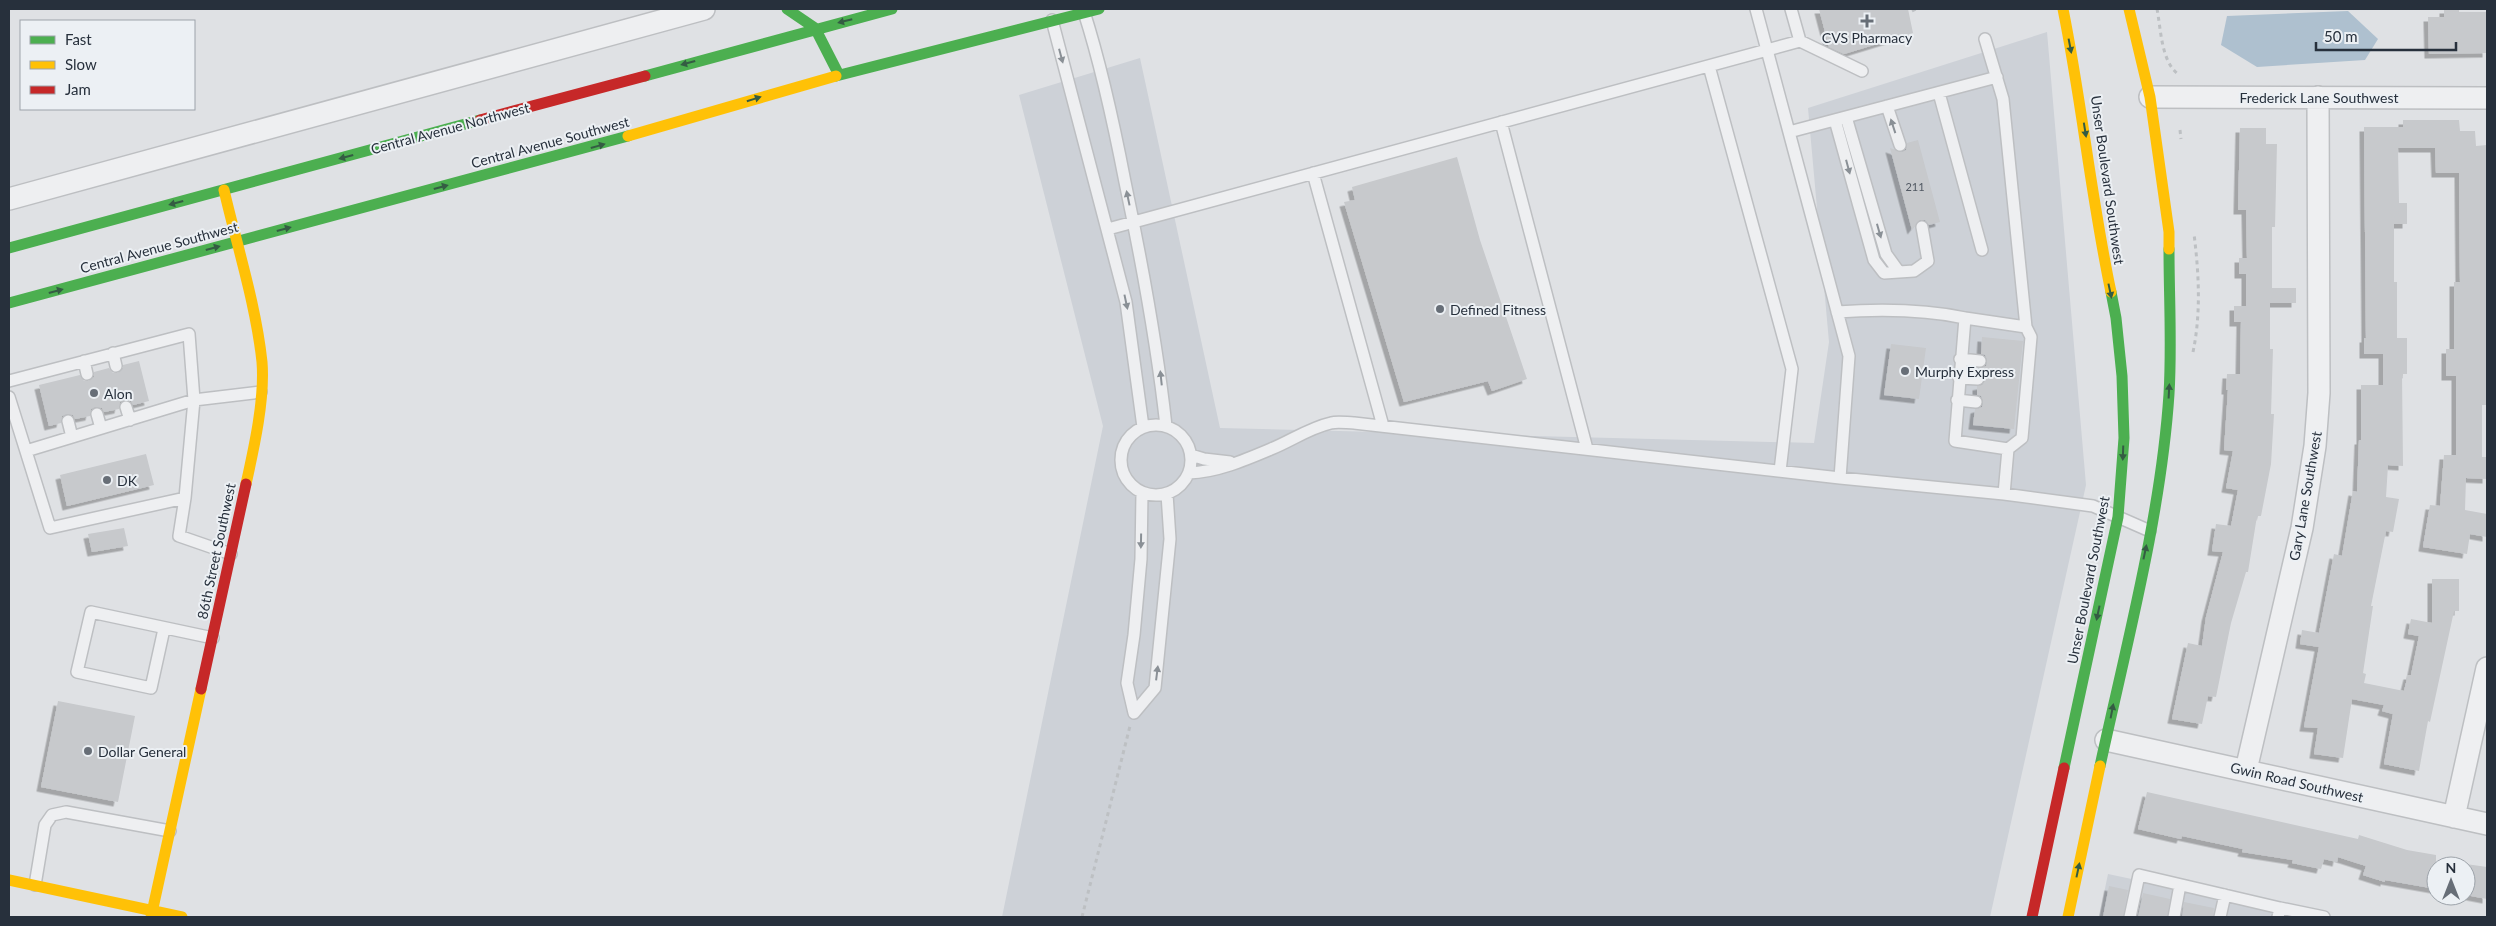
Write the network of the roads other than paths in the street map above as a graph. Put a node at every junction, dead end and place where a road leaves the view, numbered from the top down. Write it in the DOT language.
graph roads {
  1 [pos="704,9"];
  2 [pos="787,9"];
  3 [pos="892,9"];
  4 [pos="1053,9"];
  5 [pos="1100,9"];
  6 [pos="1756,9"];
  7 [pos="1791,9"];
  8 [pos="2063,9"];
  9 [pos="2129,9"];
  10 [pos="1083,11"];
  11 [pos="1052,22"];
  12 [pos="815,28"];
  13 [pos="1985,39"];
  14 [pos="1800,41"];
  15 [pos="1767,50"];
  16 [pos="1709,66"];
  17 [pos="1862,71"];
  18 [pos="838,75"];
  19 [pos="1997,77"];
  20 [pos="1939,92"];
  21 [pos="2150,97"];
  22 [pos="2318,97"];
  23 [pos="2487,98"];
  24 [pos="1887,106"];
  25 [pos="1841,118"];
  26 [pos="1501,122"];
  27 [pos="1789,132"];
  28 [pos="1900,145"];
  29 [pos="1313,173"];
  30 [pos="224,190"];
  31 [pos="9,199"];
  32 [pos="1134,222"];
  33 [pos="1922,227"];
  34 [pos="1108,229"];
  35 [pos="237,241"];
  36 [pos="9,248"];
  37 [pos="1982,250"];
  38 [pos="9,303"];
  39 [pos="1837,312"];
  40 [pos="1964,318"];
  41 [pos="2026,327"];
  42 [pos="113,354"];
  43 [pos="1960,359"];
  44 [pos="84,361"];
  45 [pos="1980,361"];
  46 [pos="116,366"];
  47 [pos="55,369"];
  48 [pos="87,374"];
  49 [pos="1959,378"];
  50 [pos="1978,380"];
  51 [pos="9,381"];
  52 [pos="58,381"];
  53 [pos="261,392"];
  54 [pos="9,397"];
  55 [pos="194,400"];
  56 [pos="1957,400"];
  57 [pos="1976,402"];
  58 [pos="126,407"];
  59 [pos="98,414"];
  60 [pos="130,420"];
  61 [pos="68,421"];
  62 [pos="1166,426"];
  63 [pos="1383,426"];
  64 [pos="1144,427"];
  65 [pos="101,428"];
  66 [pos="72,437"];
  67 [pos="1587,449"];
  68 [pos="2008,449"];
  69 [pos="26,451"];
  70 [pos="1191,455"];
  71 [pos="1237,462"];
  72 [pos="1780,471"];
  73 [pos="1189,473"];
  74 [pos="1840,478"];
  75 [pos="1142,493"];
  76 [pos="1167,494"];
  77 [pos="2004,494"];
  78 [pos="185,498"];
  79 [pos="2118,517"];
  80 [pos="2150,531"];
  81 [pos="231,554"];
  82 [pos="164,629"];
  83 [pos="213,638"];
  84 [pos="2487,668"];
  85 [pos="2106,740"];
  86 [pos="2246,770"];
  87 [pos="2454,817"];
  88 [pos="2487,824"];
  89 [pos="170,831"];
  90 [pos="9,880"];
  91 [pos="35,885"];
  92 [pos="2180,885"];
  93 [pos="2225,895"];
  94 [pos="2279,912"];
  95 [pos="151,914"];
  96 [pos="182,917"];
  97 [pos="2032,917"];
  98 [pos="2068,917"];
  99 [pos="2130,917"];
  100 [pos="2174,917"];
  101 [pos="2220,917"];
  102 [pos="2324,917"];
  1 -- 31 [label="street"];
  2 -- 12 [label="main road"];
  3 -- 12 [label="main road, Central Avenue Northwest, one-way"];
  4 -- 11 [label="lane"];
  5 -- 10 [label="main road, Central Avenue Southwest"];
  6 -- 15 [label="lane"];
  7 -- 14 [label="lane"];
  8 -- 79 [label="main road, Unser Boulevard Southwest, one-way"];
  9 -- 21 [label="main road"];
  10 -- 11 [label="main road, Central Avenue Southwest"];
  32 -- 10 [label="lane, one-way"];
  11 -- 18 [label="main road, Central Avenue Southwest"];
  11 -- 34 [label="lane, one-way"];
  12 -- 18 [label="main road"];
  12 -- 30 [label="main road, Central Avenue Northwest, one-way"];
  13 -- 19 [label="lane"];
  14 -- 15 [label="lane"];
  14 -- 17 [label="lane"];
  15 -- 16 [label="lane"];
  15 -- 27 [label="lane"];
  16 -- 26 [label="lane"];
  16 -- 72 [label="lane"];
  35 -- 18 [label="main road, Central Avenue Southwest, one-way"];
  19 -- 20 [label="lane"];
  19 -- 41 [label="lane"];
  20 -- 24 [label="lane"];
  20 -- 37 [label="lane"];
  21 -- 22 [label="street, Frederick Lane Southwest"];
  80 -- 21 [label="main road, one-way"];
  22 -- 23 [label="street, Frederick Lane Southwest"];
  22 -- 86 [label="street, Gary Lane Southwest"];
  24 -- 25 [label="lane"];
  28 -- 24 [label="lane, one-way"];
  25 -- 27 [label="lane"];
  25 -- 33 [label="lane, one-way"];
  26 -- 29 [label="lane"];
  26 -- 67 [label="lane"];
  27 -- 39 [label="lane"];
  29 -- 32 [label="lane"];
  29 -- 63 [label="lane"];
  30 -- 35 [label="main road, 86th Street Southwest"];
  30 -- 36 [label="main road, Central Avenue Northwest, one-way"];
  32 -- 34 [label="lane"];
  62 -- 32 [label="lane, one-way"];
  34 -- 64 [label="lane, one-way"];
  38 -- 35 [label="main road, Central Avenue Southwest, one-way"];
  35 -- 53 [label="main road, 86th Street Southwest"];
  39 -- 40 [label="lane"];
  39 -- 74 [label="lane"];
  40 -- 41 [label="lane"];
  40 -- 43 [label="lane"];
  41 -- 68 [label="lane"];
  42 -- 44 [label="lane"];
  42 -- 46 [label="lane"];
  42 -- 55 [label="lane"];
  43 -- 45 [label="lane"];
  43 -- 49 [label="lane"];
  44 -- 47 [label="lane"];
  44 -- 48 [label="lane"];
  47 -- 51 [label="lane"];
  47 -- 52 [label="lane"];
  49 -- 50 [label="lane"];
  49 -- 56 [label="lane"];
  53 -- 55 [label="lane"];
  53 -- 81 [label="main road, 86th Street Southwest"];
  54 -- 69 [label="lane"];
  55 -- 60 [label="lane"];
  55 -- 78 [label="lane"];
  56 -- 57 [label="lane"];
  56 -- 68 [label="lane"];
  58 -- 60 [label="lane"];
  59 -- 65 [label="lane"];
  60 -- 65 [label="lane"];
  61 -- 66 [label="lane"];
  62 -- 64 [label="lane"];
  62 -- 70 [label="lane"];
  63 -- 67 [label="lane"];
  63 -- 71 [label="lane"];
  64 -- 75 [label="lane"];
  65 -- 66 [label="lane"];
  66 -- 69 [label="lane"];
  67 -- 72 [label="lane"];
  68 -- 77 [label="lane"];
  69 -- 78 [label="lane"];
  70 -- 71 [label="lane"];
  70 -- 73 [label="lane"];
  71 -- 73 [label="lane"];
  72 -- 74 [label="lane"];
  73 -- 76 [label="lane"];
  74 -- 77 [label="lane"];
  75 -- 76 [label="lane"];
  75 -- 76 [label="lane, one-way"];
  77 -- 79 [label="lane"];
  78 -- 81 [label="lane"];
  79 -- 80 [label="lane"];
  79 -- 97 [label="main road, Unser Boulevard Southwest, one-way"];
  85 -- 80 [label="main road, one-way"];
  81 -- 83 [label="main road, 86th Street Southwest"];
  82 -- 82 [label="lane"];
  82 -- 83 [label="lane"];
  83 -- 89 [label="main road, 86th Street Southwest"];
  84 -- 87 [label="street"];
  85 -- 86 [label="street, Gwin Road Southwest"];
  98 -- 85 [label="main road, one-way"];
  86 -- 87 [label="street, Gwin Road Southwest"];
  87 -- 88 [label="street, Gwin Road Southwest"];
  89 -- 91 [label="lane"];
  89 -- 95 [label="main road, 86th Street Southwest"];
  90 -- 91 [label="main road"];
  91 -- 95 [label="main road"];
  92 -- 93 [label="lane"];
  92 -- 99 [label="lane"];
  92 -- 100 [label="lane"];
  93 -- 94 [label="lane"];
  93 -- 101 [label="lane"];
  94 -- 102 [label="lane"];
  95 -- 96 [label="main road"];
}
